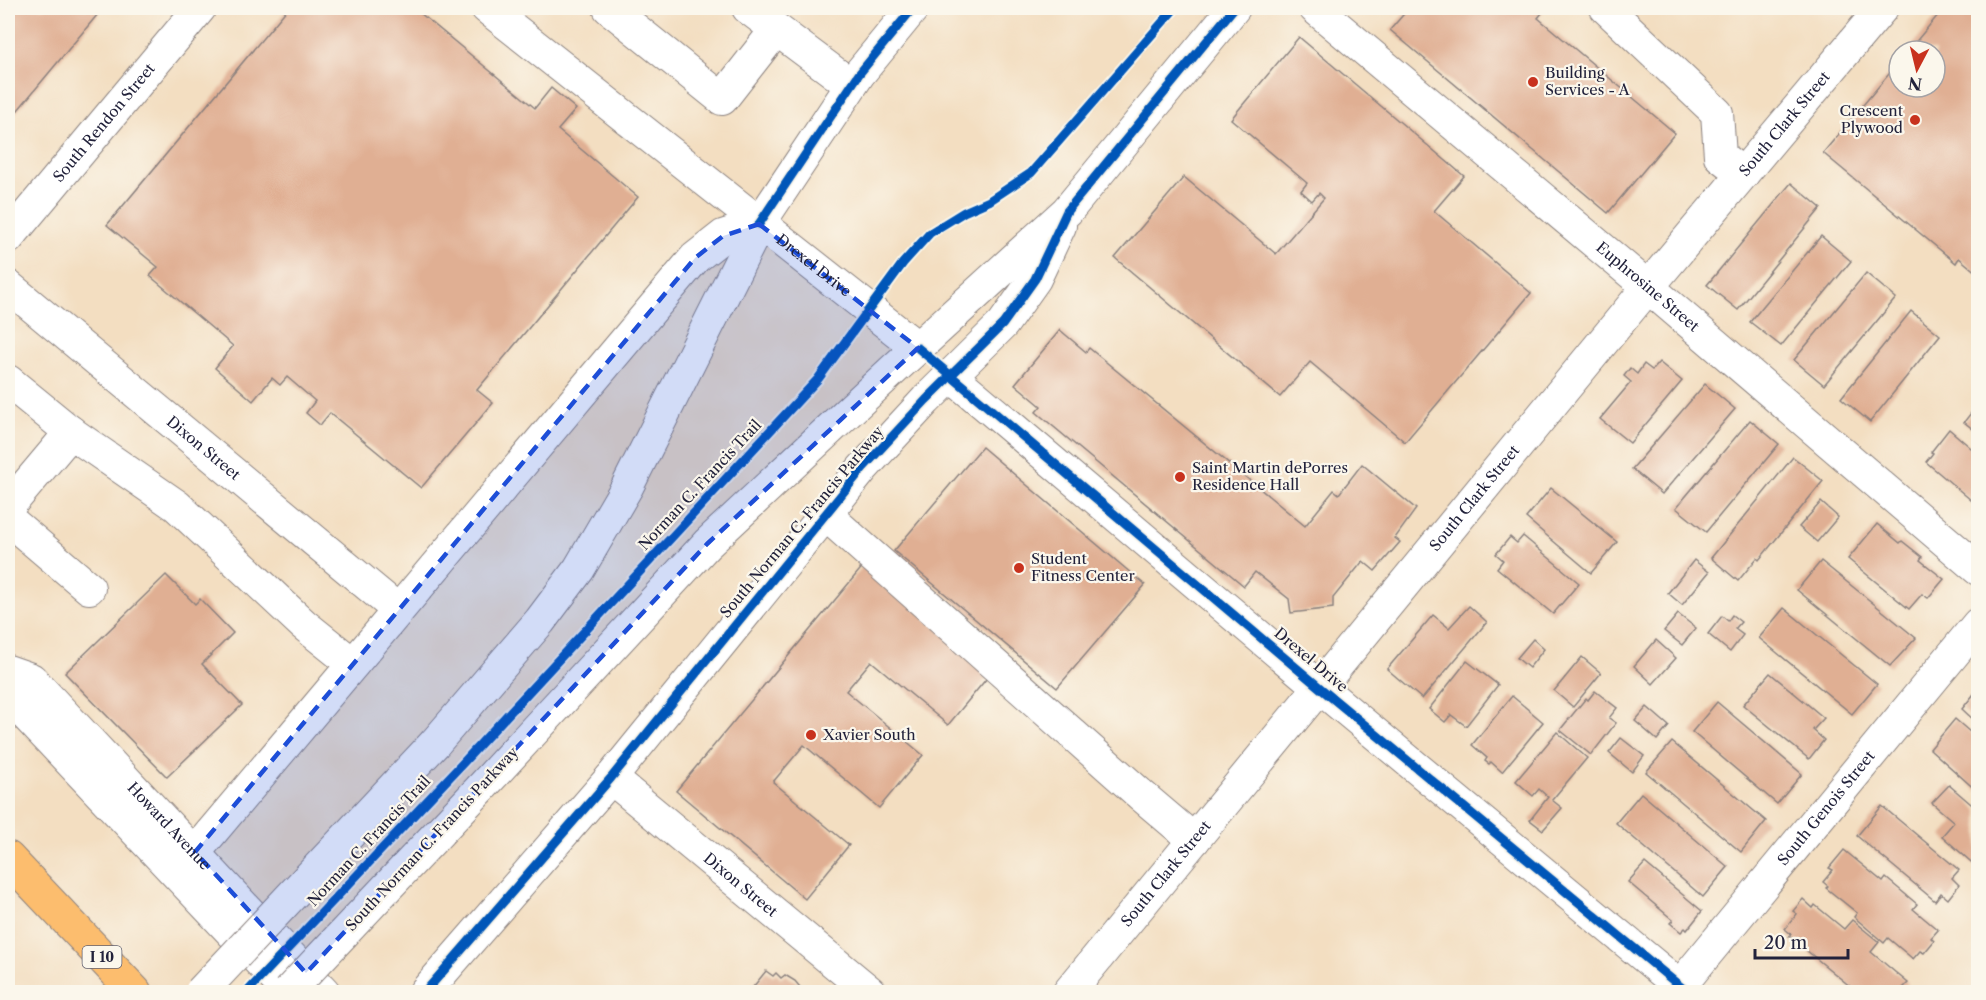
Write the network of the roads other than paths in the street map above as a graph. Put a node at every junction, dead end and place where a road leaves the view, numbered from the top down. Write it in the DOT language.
graph roads {
  1 [pos="200,8"];
  2 [pos="487,8"];
  3 [pos="609,8"];
  4 [pos="748,8"];
  5 [pos="913,8"];
  6 [pos="1234,8"];
  7 [pos="1315,8"];
  8 [pos="1606,8"];
  9 [pos="1882,8"];
  10 [pos="776,30"];
  11 [pos="851,85"];
  12 [pos="1743,174"];
  13 [pos="1067,211"];
  14 [pos="759,224"];
  15 [pos="8,237"];
  16 [pos="8,286"];
  17 [pos="1648,287"];
  18 [pos="918,348"];
  19 [pos="951,375"];
  20 [pos="8,381"];
  21 [pos="71,432"];
  22 [pos="8,507"];
  23 [pos="825,514"];
  24 [pos="8,519"];
  25 [pos="1978,568"];
  26 [pos="89,588"];
  27 [pos="398,610"];
  28 [pos="1978,624"];
  29 [pos="353,664"];
  30 [pos="8,671"];
  31 [pos="1319,687"];
  32 [pos="8,692"];
  33 [pos="611,778"];
  34 [pos="1194,840"];
  35 [pos="195,852"];
  36 [pos="8,858"];
  37 [pos="70,922"];
  38 [pos="1681,991"];
  39 [pos="135,993"];
  40 [pos="149,993"];
  41 [pos="201,993"];
  42 [pos="290,993"];
  43 [pos="324,993"];
  44 [pos="425,993"];
  45 [pos="870,993"];
  46 [pos="1069,993"];
  1 -- 15 [label="street, South Rendon Street"];
  2 -- 14 [label="street, Drexel Drive"];
  3 -- 10 [label="street"];
  4 -- 10 [label="street"];
  5 -- 11 [label="street"];
  6 -- 13 [label="street, South Norman C. Francis Parkway"];
  7 -- 17 [label="street, Euphrosine Street"];
  8 -- 12 [label="street"];
  9 -- 12 [label="street, South Clark Street"];
  10 -- 11 [label="street"];
  11 -- 14 [label="street"];
  12 -- 17 [label="street, South Clark Street"];
  13 -- 18 [label="street, South Norman C. Francis Parkway"];
  13 -- 19 [label="street, South Norman C. Francis Parkway"];
  14 -- 18 [label="street, Drexel Drive"];
  14 -- 27 [label="street"];
  14 -- 41 [label="street, bridge"];
  16 -- 27 [label="street, Dixon Street"];
  17 -- 25 [label="street, Euphrosine Street"];
  17 -- 31 [label="street, South Clark Street"];
  18 -- 42 [label="street, South Norman C. Francis Parkway, bridge"];
  19 -- 23 [label="street, South Norman C. Francis Parkway"];
  19 -- 31 [label="street, Drexel Drive"];
  20 -- 21 [label="street"];
  21 -- 22 [label="street"];
  21 -- 29 [label="street"];
  23 -- 33 [label="street, South Norman C. Francis Parkway"];
  23 -- 34 [label="street"];
  24 -- 26 [label="street"];
  27 -- 29 [label="street"];
  28 -- 38 [label="street, South Genois Street"];
  29 -- 35 [label="street"];
  30 -- 35 [label="street, Howard Avenue"];
  31 -- 34 [label="street, South Clark Street"];
  31 -- 38 [label="street, Drexel Drive"];
  32 -- 42 [label="street, Howard Avenue"];
  33 -- 44 [label="street, South Norman C. Francis Parkway"];
  33 -- 45 [label="street, Dixon Street"];
  34 -- 46 [label="street, South Clark Street"];
  35 -- 43 [label="street, Howard Avenue"];
  36 -- 37 [label="highway, I 10"];
  37 -- 39 [label="highway, I 10"];
  37 -- 40 [label="highway"];
}
